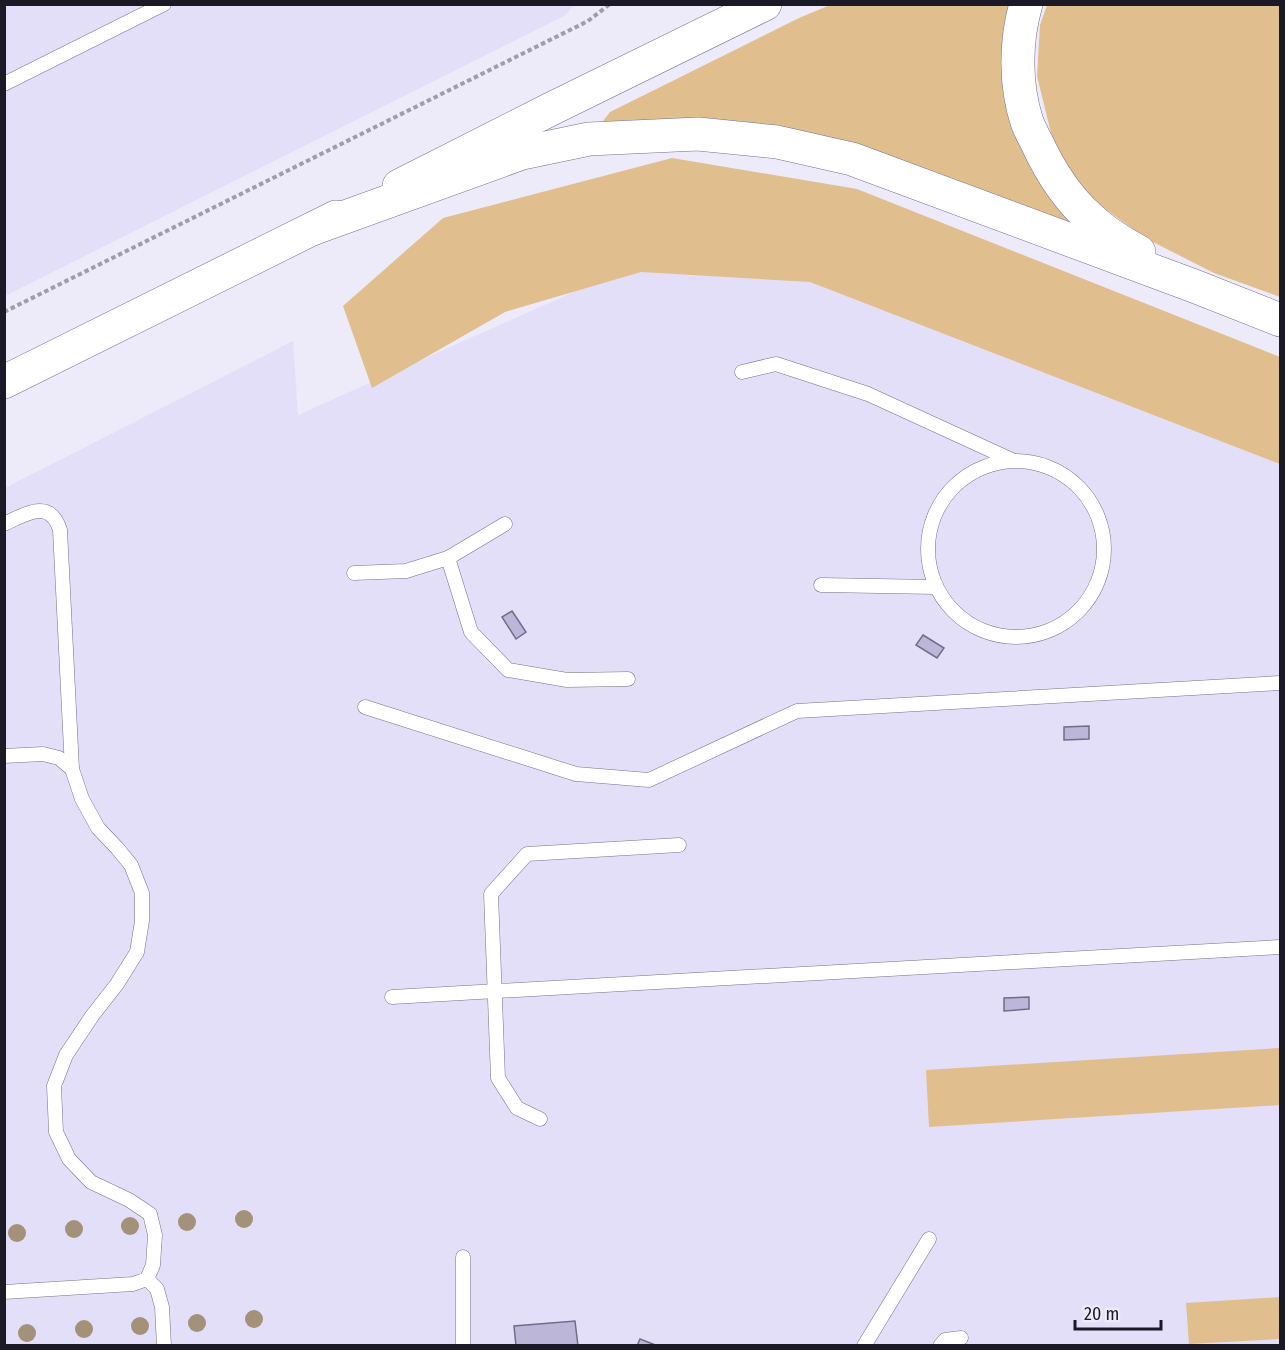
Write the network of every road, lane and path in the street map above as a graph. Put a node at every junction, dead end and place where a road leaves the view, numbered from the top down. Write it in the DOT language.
graph roads {
  1 [pos="164,4"];
  2 [pos="610,4"];
  3 [pos="765,4"];
  4 [pos="1026,4"];
  5 [pos="4,84"];
  6 [pos="312,230"];
  7 [pos="1194,286"];
  8 [pos="4,312"];
  9 [pos="1281,320"];
  10 [pos="742,372"];
  11 [pos="4,382"];
  12 [pos="1012,460"];
  13 [pos="4,524"];
  14 [pos="505,524"];
  15 [pos="448,558"];
  16 [pos="354,573"];
  17 [pos="821,585"];
  18 [pos="935,587"];
  19 [pos="628,679"];
  20 [pos="1281,683"];
  21 [pos="365,707"];
  22 [pos="4,756"];
  23 [pos="72,769"];
  24 [pos="679,845"];
  25 [pos="1281,946"];
  26 [pos="494,991"];
  27 [pos="392,997"];
  28 [pos="540,1119"];
  29 [pos="929,1239"];
  30 [pos="463,1257"];
  31 [pos="147,1279"];
  32 [pos="4,1292"];
  33 [pos="961,1338"];
  34 [pos="164,1346"];
  35 [pos="463,1346"];
  36 [pos="864,1346"];
  37 [pos="940,1346"];
  1 -- 5 [label="lane"];
  2 -- 8 [label="path"];
  3 -- 6 [label="main road"];
  4 -- 7 [label="main road"];
  6 -- 7 [label="main road"];
  6 -- 11 [label="main road"];
  7 -- 9 [label="main road"];
  10 -- 12 [label="lane"];
  12 -- 18 [label="lane"];
  12 -- 18 [label="lane"];
  13 -- 23 [label="lane"];
  14 -- 15 [label="lane"];
  15 -- 16 [label="lane"];
  15 -- 19 [label="lane"];
  17 -- 18 [label="lane"];
  20 -- 21 [label="lane"];
  22 -- 23 [label="lane"];
  23 -- 31 [label="lane"];
  24 -- 26 [label="lane"];
  25 -- 26 [label="lane"];
  26 -- 27 [label="lane"];
  26 -- 28 [label="lane"];
  29 -- 36 [label="lane"];
  30 -- 35 [label="lane"];
  31 -- 32 [label="lane"];
  31 -- 34 [label="lane"];
  33 -- 37 [label="lane"];
}
